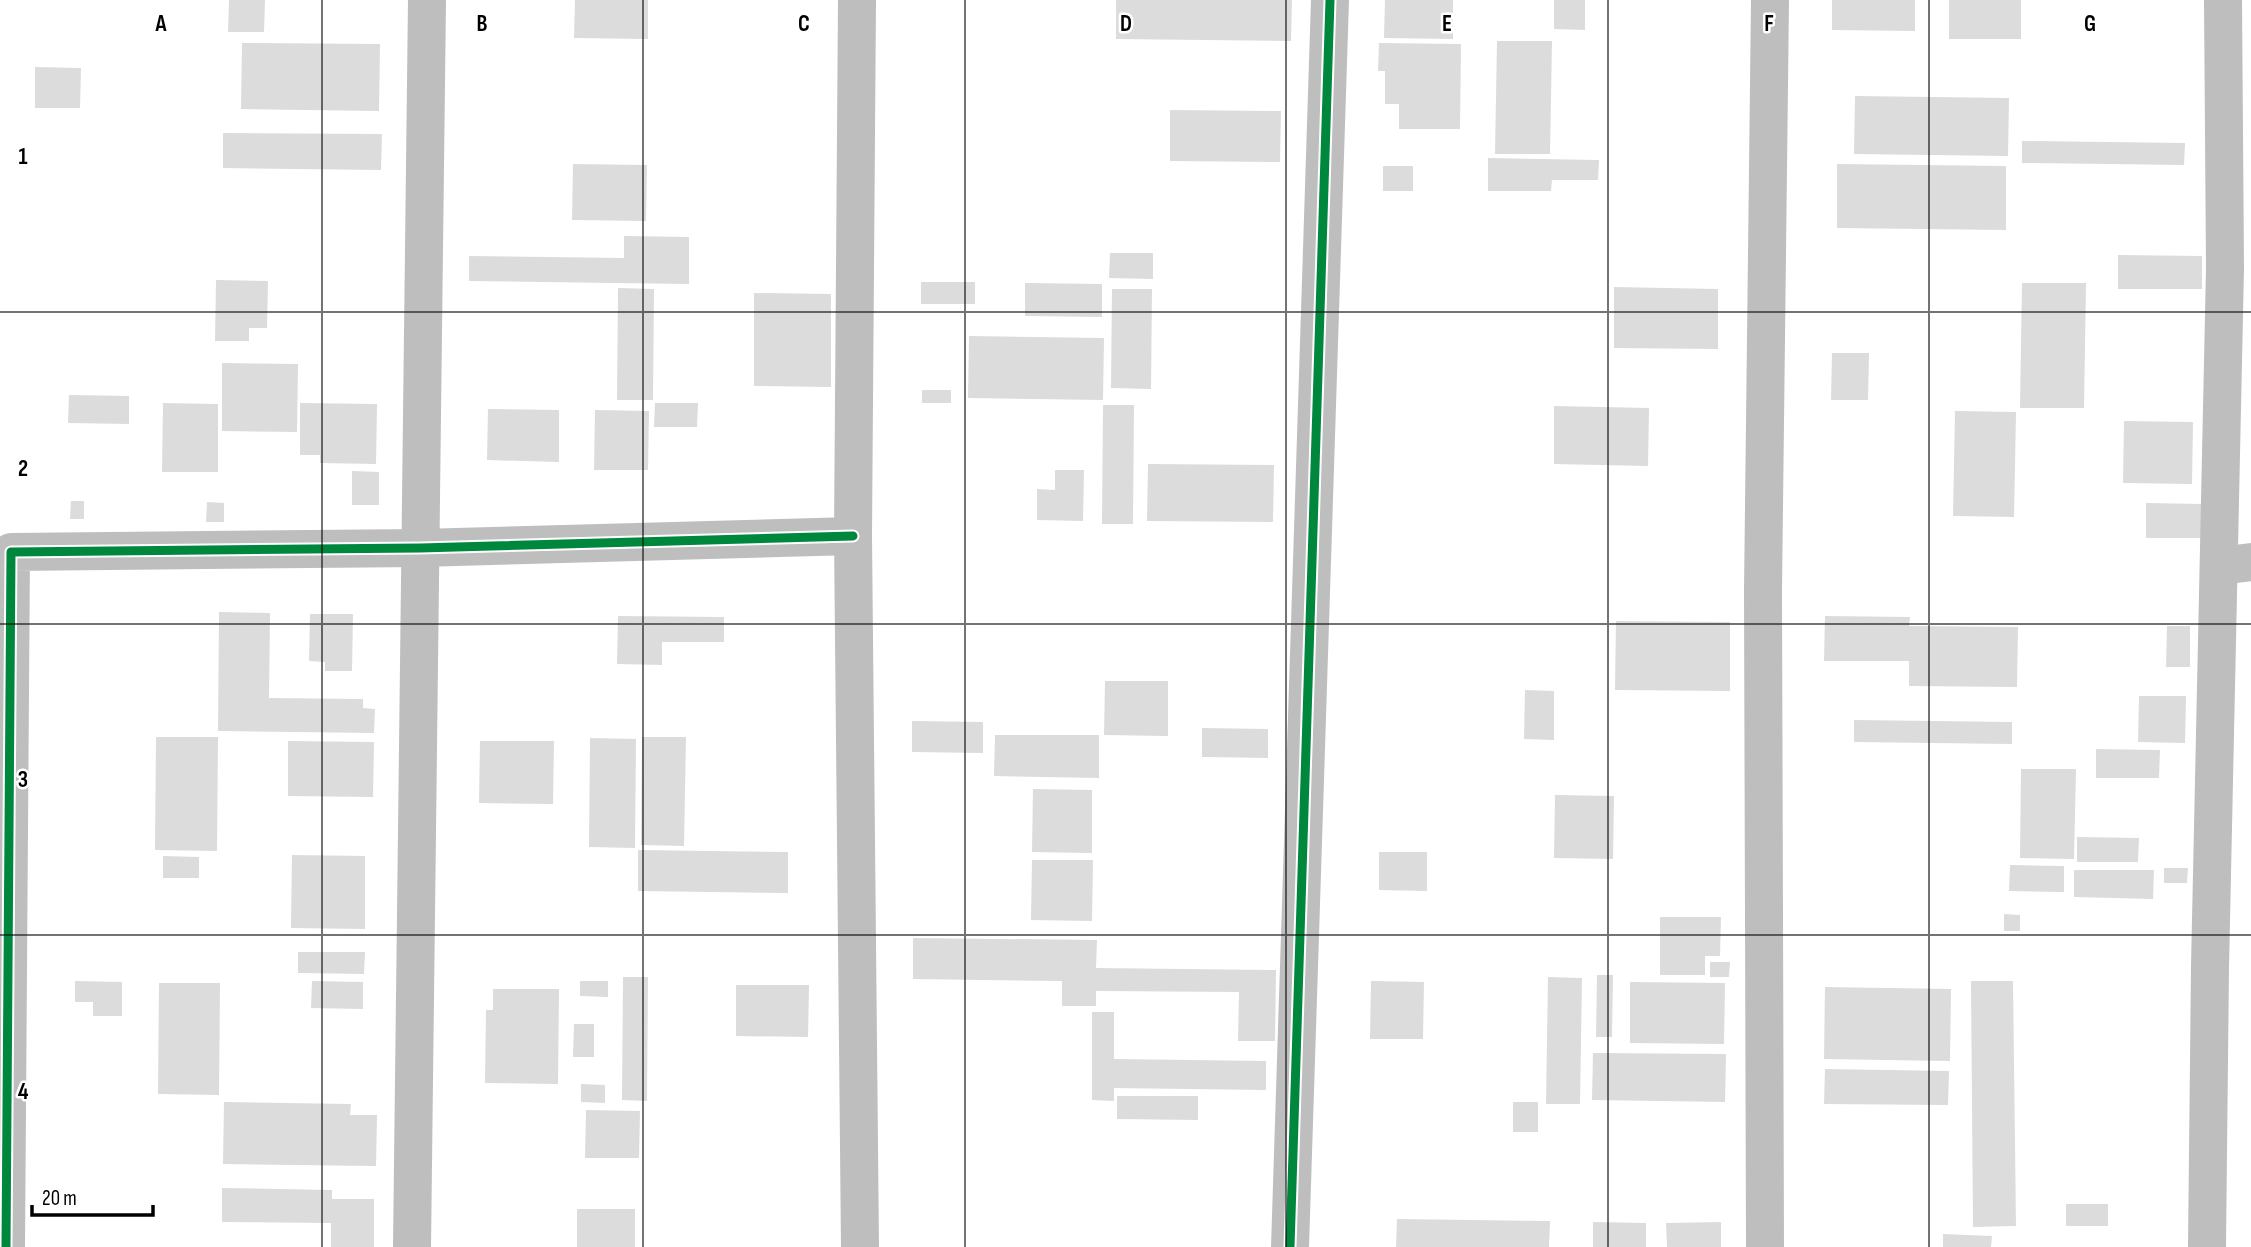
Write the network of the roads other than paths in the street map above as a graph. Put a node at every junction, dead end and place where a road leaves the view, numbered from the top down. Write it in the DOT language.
graph roads {
  1 [pos="427,0"];
  2 [pos="857,0"];
  3 [pos="1331,0"];
  4 [pos="1770,0"];
  5 [pos="2223,0"];
  6 [pos="2237,124"];
  7 [pos="853,536"];
  8 [pos="420,548"];
  9 [pos="2235,564"];
  10 [pos="6,1247"];
  11 [pos="412,1247"];
  12 [pos="860,1247"];
  13 [pos="1290,1247"];
  14 [pos="1765,1247"];
  15 [pos="2207,1247"];
  1 -- 8 [label="street"];
  2 -- 7 [label="street"];
  3 -- 13 [label="street"];
  4 -- 14 [label="street"];
  5 -- 6 [label="street"];
  6 -- 9 [label="street"];
  7 -- 8 [label="street"];
  7 -- 12 [label="street"];
  8 -- 10 [label="street"];
  8 -- 11 [label="street"];
  9 -- 15 [label="street"];
}
